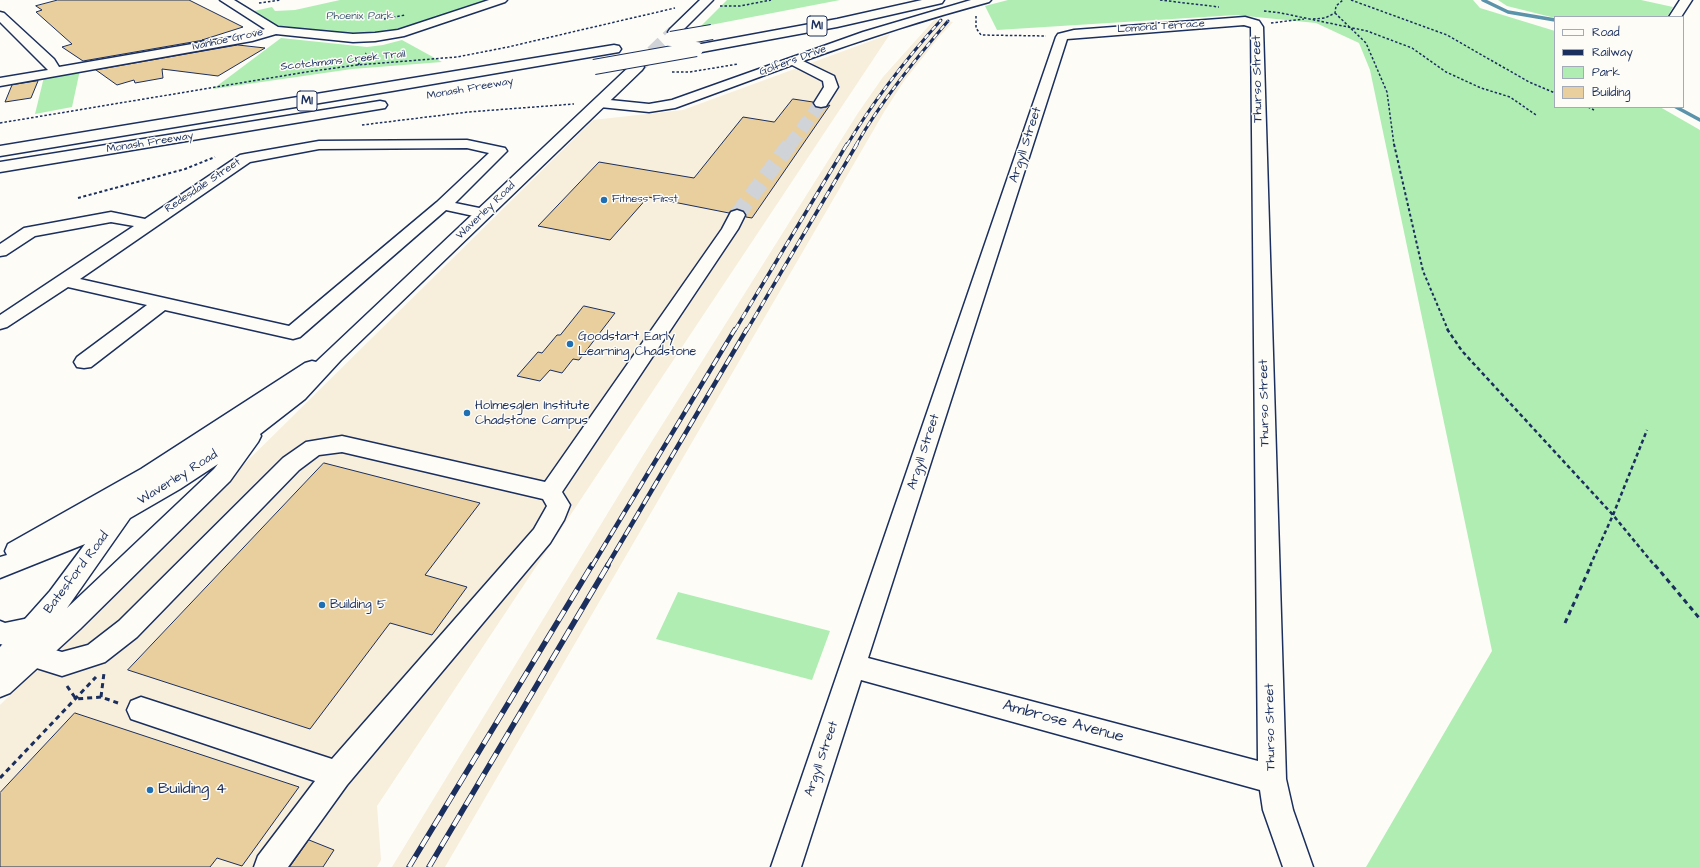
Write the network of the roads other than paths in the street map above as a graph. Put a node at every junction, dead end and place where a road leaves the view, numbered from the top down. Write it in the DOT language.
graph roads {
  1 [pos="226,0"];
  2 [pos="501,0"];
  3 [pos="707,0"];
  4 [pos="938,0"];
  5 [pos="984,0"];
  6 [pos="1686,0"];
  7 [pos="0,16"];
  8 [pos="1676,16"];
  9 [pos="1258,19"];
  10 [pos="727,29"];
  11 [pos="275,30"];
  12 [pos="674,32"];
  13 [pos="1062,37"];
  14 [pos="660,41"];
  15 [pos="629,46"];
  16 [pos="793,62"];
  17 [pos="637,67"];
  18 [pos="579,70"];
  19 [pos="56,72"];
  20 [pos="0,82"];
  21 [pos="392,103"];
  22 [pos="600,103"];
  23 [pos="821,103"];
  24 [pos="0,151"];
  25 [pos="0,168"];
  26 [pos="443,204"];
  27 [pos="483,213"];
  28 [pos="737,215"];
  29 [pos="147,224"];
  30 [pos="0,251"];
  31 [pos="65,281"];
  32 [pos="161,304"];
  33 [pos="0,323"];
  34 [pos="334,355"];
  35 [pos="84,362"];
  36 [pos="257,425"];
  37 [pos="149,476"];
  38 [pos="550,492"];
  39 [pos="122,512"];
  40 [pos="0,562"];
  41 [pos="0,568"];
  42 [pos="34,628"];
  43 [pos="10,648"];
  44 [pos="853,666"];
  45 [pos="0,684"];
  46 [pos="141,710"];
  47 [pos="337,775"];
  48 [pos="1272,779"];
  49 [pos="270,867"];
  50 [pos="786,867"];
  51 [pos="1298,867"];
  1 -- 11 [label="street"];
  2 -- 11 [label="street, Ivanhoe Grove"];
  3 -- 12 [label="main road"];
  4 -- 18 [label="main road, M1, bridge"];
  5 -- 16 [label="street, Golfers Drive"];
  6 -- 8 [label="street"];
  7 -- 19 [label="street"];
  9 -- 13 [label="street, Lomond Terrace"];
  9 -- 48 [label="street, Thurso Street"];
  10 -- 14 [label="main road, bridge"];
  11 -- 19 [label="street, Ivanhoe Grove"];
  13 -- 44 [label="street, Argyll Street"];
  15 -- 24 [label="main road, Monash Freeway / M1"];
  16 -- 22 [label="street, Golfers Drive"];
  16 -- 23 [label="street"];
  17 -- 22 [label="main road, Waverley Road"];
  19 -- 20 [label="street, Ivanhoe Grove"];
  21 -- 25 [label="main road, Monash Freeway / M1"];
  22 -- 27 [label="main road, Waverley Road"];
  26 -- 27 [label="street"];
  26 -- 29 [label="street, Redesdale Street"];
  26 -- 32 [label="street"];
  27 -- 34 [label="main road, Waverley Road"];
  28 -- 38 [label="street"];
  29 -- 30 [label="street"];
  29 -- 31 [label="street, Redesdale Street"];
  31 -- 32 [label="street"];
  31 -- 33 [label="street, Redesdale Street"];
  32 -- 35 [label="street"];
  34 -- 36 [label="main road, Waverley Road"];
  34 -- 37 [label="main road, Waverley Road"];
  36 -- 39 [label="main road, Waverley Road"];
  36 -- 43 [label="main road"];
  37 -- 39 [label="main road, Batesford Road"];
  37 -- 40 [label="main road, Waverley Road"];
  38 -- 43 [label="street"];
  38 -- 47 [label="street"];
  39 -- 41 [label="main road, Waverley Road"];
  39 -- 42 [label="main road, Batesford Road"];
  42 -- 43 [label="street"];
  43 -- 45 [label="main road"];
  44 -- 48 [label="street, Ambrose Avenue"];
  44 -- 50 [label="street, Argyll Street"];
  46 -- 47 [label="street"];
  47 -- 49 [label="street"];
  48 -- 51 [label="street, Thurso Street"];
}
